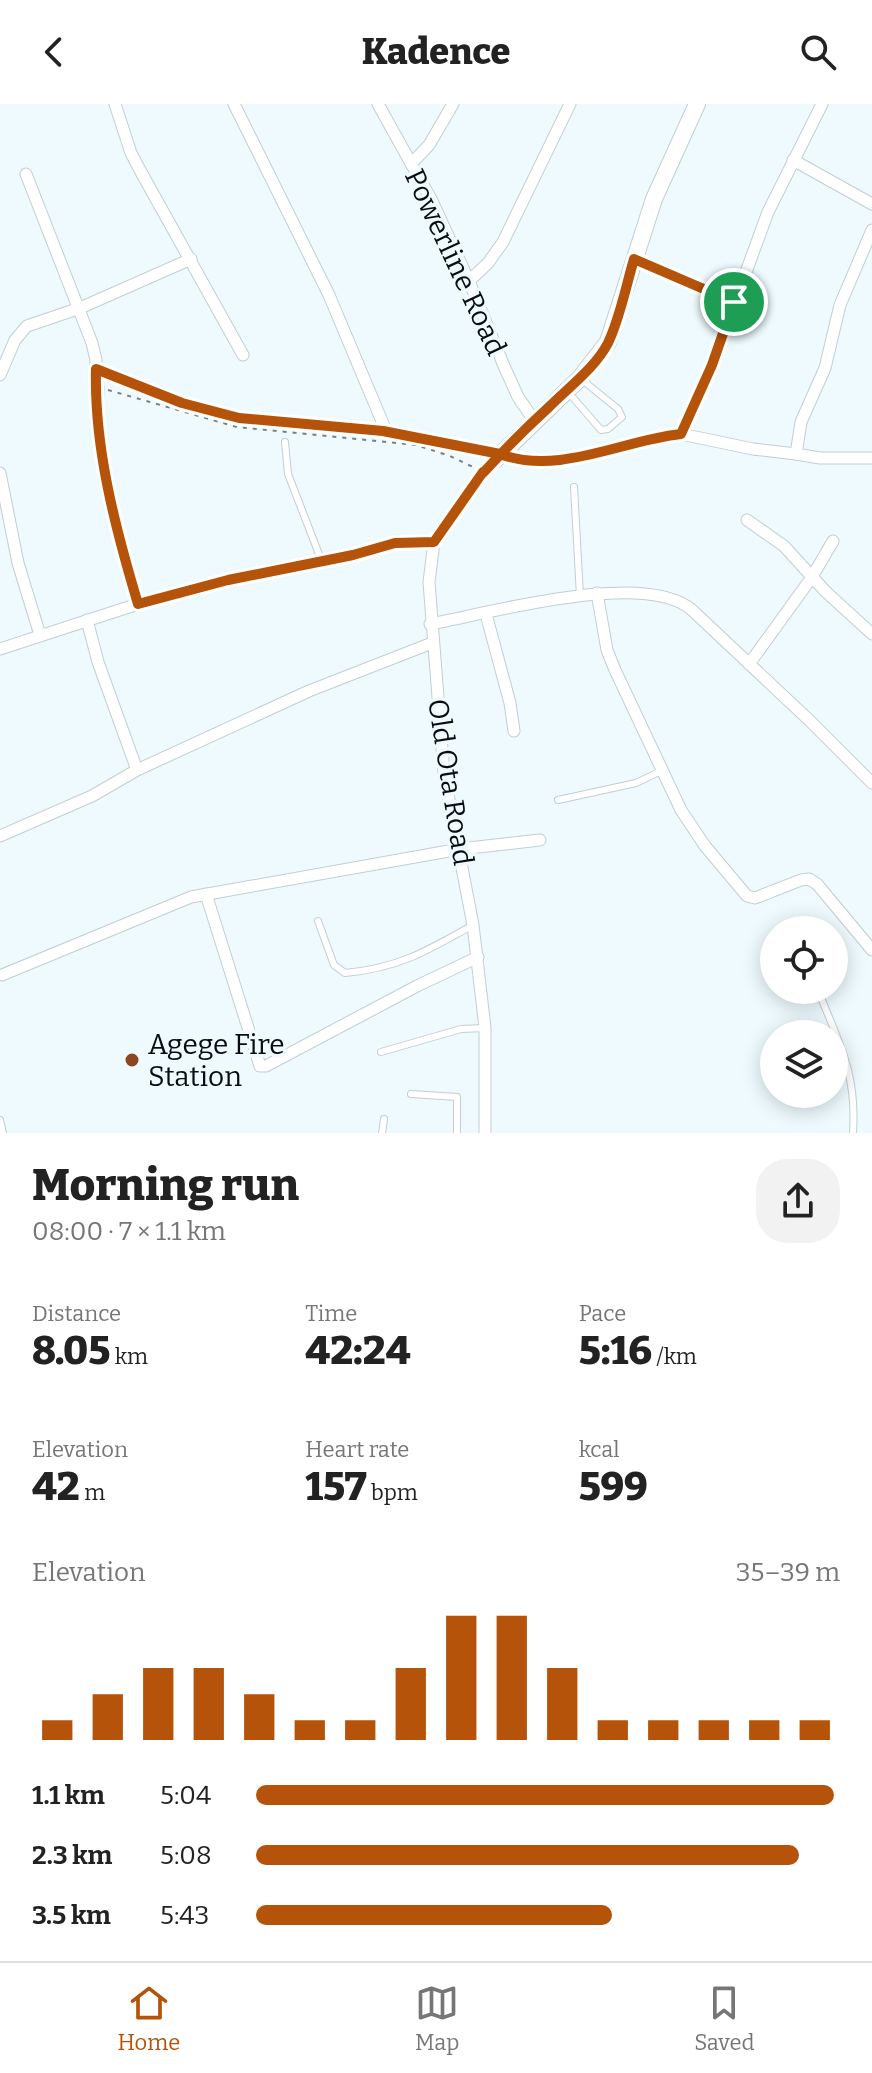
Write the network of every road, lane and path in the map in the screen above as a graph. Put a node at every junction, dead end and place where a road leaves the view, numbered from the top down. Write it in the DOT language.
graph roads {
  1 [pos="115,104"];
  2 [pos="234,104"];
  3 [pos="378,104"];
  4 [pos="453,104"];
  5 [pos="570,104"];
  6 [pos="697,104"];
  7 [pos="822,104"];
  8 [pos="793,160"];
  9 [pos="411,164"];
  10 [pos="26,174"];
  11 [pos="872,204"];
  12 [pos="872,230"];
  13 [pos="191,259"];
  14 [pos="634,259"];
  15 [pos="469,281"];
  16 [pos="734,302"];
  17 [pos="80,308"];
  18 [pos="243,355"];
  19 [pos="0,375"];
  20 [pos="580,378"];
  21 [pos="96,380"];
  22 [pos="566,390"];
  23 [pos="596,392"];
  24 [pos="582,405"];
  25 [pos="534,420"];
  26 [pos="384,426"];
  27 [pos="681,434"];
  28 [pos="285,442"];
  29 [pos="796,454"];
  30 [pos="872,458"];
  31 [pos="491,465"];
  32 [pos="0,473"];
  33 [pos="574,487"];
  34 [pos="747,520"];
  35 [pos="833,541"];
  36 [pos="434,542"];
  37 [pos="322,562"];
  38 [pos="812,577"];
  39 [pos="597,593"];
  40 [pos="580,596"];
  41 [pos="138,604"];
  42 [pos="486,614"];
  43 [pos="87,620"];
  44 [pos="430,624"];
  45 [pos="872,634"];
  46 [pos="40,635"];
  47 [pos="432,643"];
  48 [pos="0,649"];
  49 [pos="749,664"];
  50 [pos="514,731"];
  51 [pos="137,770"];
  52 [pos="662,771"];
  53 [pos="872,783"];
  54 [pos="558,800"];
  55 [pos="0,836"];
  56 [pos="540,840"];
  57 [pos="460,849"];
  58 [pos="206,894"];
  59 [pos="318,921"];
  60 [pos="473,925"];
  61 [pos="872,950"];
  62 [pos="478,957"];
  63 [pos="2,975"];
  64 [pos="824,1004"];
  65 [pos="485,1028"];
  66 [pos="381,1052"];
  67 [pos="411,1094"];
  68 [pos="384,1119"];
  69 [pos="0,1120"];
  70 [pos="3,1133"];
  71 [pos="382,1133"];
  72 [pos="457,1133"];
  73 [pos="485,1133"];
  74 [pos="853,1133"];
  1 -- 13 [label="street"];
  2 -- 26 [label="street"];
  3 -- 9 [label="street, Powerline Road"];
  4 -- 9 [label="street"];
  5 -- 15 [label="street"];
  6 -- 14 [label="street, Old Ota Road"];
  7 -- 8 [label="street"];
  8 -- 11 [label="street"];
  8 -- 16 [label="street"];
  9 -- 15 [label="street, Powerline Road"];
  10 -- 17 [label="street"];
  12 -- 29 [label="street"];
  13 -- 17 [label="street"];
  13 -- 18 [label="street"];
  14 -- 16 [label="street"];
  14 -- 20 [label="street, Old Ota Road"];
  15 -- 25 [label="street, Powerline Road"];
  16 -- 27 [label="street"];
  17 -- 19 [label="street"];
  17 -- 21 [label="street"];
  20 -- 22 [label="street, Old Ota Road"];
  20 -- 23 [label="lane"];
  21 -- 31 [label="path"];
  21 -- 31 [label="path"];
  21 -- 41 [label="street"];
  22 -- 24 [label="lane"];
  22 -- 25 [label="street, Old Ota Road"];
  23 -- 24 [label="lane"];
  23 -- 24 [label="lane"];
  25 -- 31 [label="street, Old Ota Road"];
  27 -- 29 [label="street"];
  27 -- 31 [label="street"];
  28 -- 37 [label="lane"];
  29 -- 30 [label="street"];
  31 -- 36 [label="street, Old Ota Road"];
  32 -- 46 [label="street"];
  33 -- 40 [label="lane"];
  34 -- 38 [label="street"];
  35 -- 38 [label="street"];
  36 -- 37 [label="street"];
  36 -- 44 [label="street, Old Ota Road"];
  37 -- 41 [label="street"];
  38 -- 45 [label="street"];
  38 -- 49 [label="street"];
  39 -- 40 [label="street"];
  39 -- 49 [label="street"];
  39 -- 52 [label="street"];
  40 -- 42 [label="street"];
  41 -- 43 [label="street"];
  42 -- 44 [label="street"];
  42 -- 50 [label="street"];
  43 -- 46 [label="street"];
  43 -- 51 [label="street"];
  44 -- 47 [label="street, Old Ota Road"];
  46 -- 48 [label="street"];
  47 -- 51 [label="street"];
  47 -- 57 [label="street, Old Ota Road"];
  49 -- 53 [label="street"];
  51 -- 55 [label="street"];
  52 -- 54 [label="lane"];
  52 -- 61 [label="street"];
  56 -- 57 [label="street"];
  57 -- 58 [label="street"];
  57 -- 60 [label="street, Old Ota Road"];
  58 -- 62 [label="street"];
  58 -- 63 [label="street"];
  59 -- 60 [label="lane"];
  60 -- 62 [label="street, Old Ota Road"];
  62 -- 65 [label="street, Old Ota Road"];
  64 -- 74 [label="lane"];
  65 -- 66 [label="lane"];
  65 -- 73 [label="street, Old Ota Road"];
  67 -- 72 [label="lane"];
  68 -- 71 [label="lane"];
  69 -- 70 [label="lane"];
}
